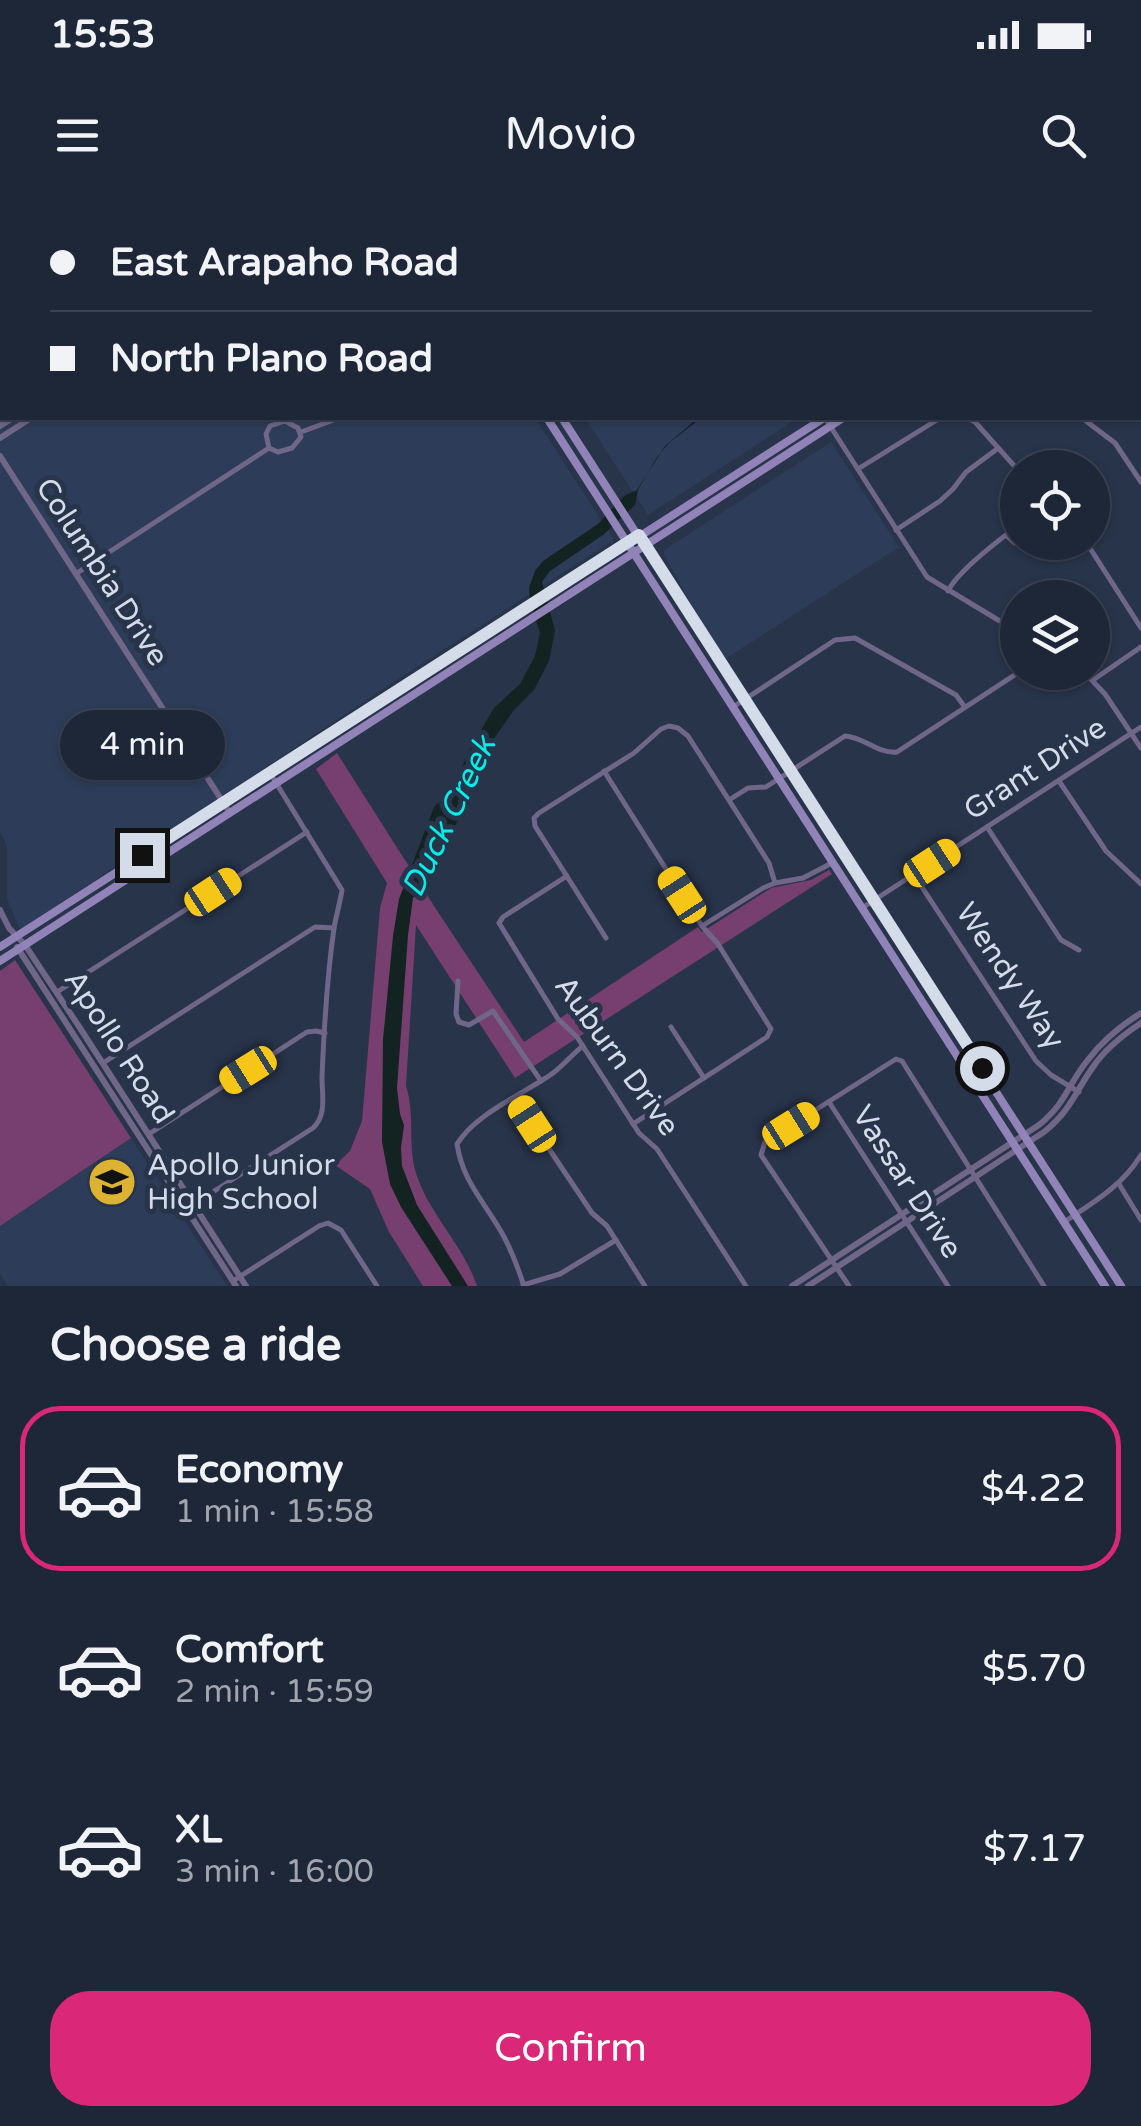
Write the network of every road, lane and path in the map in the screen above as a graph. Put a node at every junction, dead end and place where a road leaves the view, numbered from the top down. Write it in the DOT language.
graph roads {
  1 [pos="28,420"];
  2 [pos="266,420"];
  3 [pos="279,420"];
  4 [pos="334,420"];
  5 [pos="548,420"];
  6 [pos="563,420"];
  7 [pos="827,420"];
  8 [pos="937,420"];
  9 [pos="971,420"];
  10 [pos="1085,420"];
  11 [pos="270,426"];
  12 [pos="301,432"];
  13 [pos="0,438"];
  14 [pos="269,448"];
  15 [pos="997,449"];
  16 [pos="1000,452"];
  17 [pos="0,456"];
  18 [pos="857,470"];
  19 [pos="1141,482"];
  20 [pos="896,530"];
  21 [pos="639,535"];
  22 [pos="628,542"];
  23 [pos="1000,542"];
  24 [pos="646,546"];
  25 [pos="635,554"];
  26 [pos="1098,560"];
  27 [pos="77,574"];
  28 [pos="948,591"];
  29 [pos="1000,621"];
  30 [pos="1141,628"];
  31 [pos="1141,647"];
  32 [pos="1110,668"];
  33 [pos="1000,684"];
  34 [pos="1100,690"];
  35 [pos="744,699"];
  36 [pos="733,706"];
  37 [pos="965,707"];
  38 [pos="1141,727"];
  39 [pos="329,734"];
  40 [pos="1131,734"];
  41 [pos="336,745"];
  42 [pos="1141,748"];
  43 [pos="790,770"];
  44 [pos="604,772"];
  45 [pos="270,773"];
  46 [pos="779,778"];
  47 [pos="1059,781"];
  48 [pos="276,784"];
  49 [pos="728,800"];
  50 [pos="223,802"];
  51 [pos="230,813"];
  52 [pos="820,817"];
  53 [pos="986,827"];
  54 [pos="307,832"];
  55 [pos="815,835"];
  56 [pos="832,863"];
  57 [pos="914,874"];
  58 [pos="109,876"];
  59 [pos="567,876"];
  60 [pos="775,883"];
  61 [pos="1141,884"];
  62 [pos="115,886"];
  63 [pos="874,900"];
  64 [pos="862,908"];
  65 [pos="0,910"];
  66 [pos="702,926"];
  67 [pos="334,928"];
  68 [pos="15,936"];
  69 [pos="606,938"];
  70 [pos="0,946"];
  71 [pos="21,947"];
  72 [pos="1079,950"];
  73 [pos="0,961"];
  74 [pos="458,981"];
  75 [pos="57,992"];
  76 [pos="1141,1013"];
  77 [pos="1141,1024"];
  78 [pos="671,1027"];
  79 [pos="326,1033"];
  80 [pos="583,1046"];
  81 [pos="103,1064"];
  82 [pos="704,1078"];
  83 [pos="541,1081"];
  84 [pos="1075,1090"];
  85 [pos="515,1098"];
  86 [pos="828,1102"];
  87 [pos="633,1124"];
  88 [pos="146,1137"];
  89 [pos="1026,1138"];
  90 [pos="1015,1147"];
  91 [pos="1141,1155"];
  92 [pos="973,1174"];
  93 [pos="1118,1184"];
  94 [pos="194,1204"];
  95 [pos="1075,1214"];
  96 [pos="904,1219"];
  97 [pos="1141,1220"];
  98 [pos="1064,1222"];
  99 [pos="616,1240"];
  100 [pos="834,1264"];
  101 [pos="236,1281"];
  102 [pos="246,1286"];
  103 [pos="377,1286"];
  104 [pos="524,1286"];
  105 [pos="645,1286"];
  106 [pos="746,1286"];
  107 [pos="792,1286"];
  108 [pos="808,1286"];
  109 [pos="849,1286"];
  110 [pos="948,1286"];
  111 [pos="1044,1286"];
  112 [pos="1105,1286"];
  113 [pos="1121,1286"];
  1 -- 13 [label="street"];
  2 -- 11 [label="street"];
  3 -- 11 [label="street"];
  3 -- 12 [label="street"];
  4 -- 12 [label="street"];
  5 -- 22 [label="main road"];
  6 -- 21 [label="main road"];
  7 -- 18 [label="street"];
  7 -- 21 [label="main road"];
  7 -- 24 [label="main road"];
  8 -- 18 [label="street"];
  9 -- 15 [label="street"];
  10 -- 19 [label="street"];
  11 -- 14 [label="street"];
  12 -- 14 [label="street"];
  14 -- 27 [label="street"];
  15 -- 16 [label="street"];
  15 -- 20 [label="street"];
  17 -- 27 [label="street, Columbia Drive"];
  18 -- 20 [label="street"];
  20 -- 28 [label="street"];
  21 -- 22 [label="main road"];
  21 -- 24 [label="main road"];
  22 -- 25 [label="main road"];
  22 -- 39 [label="main road"];
  23 -- 28 [label="street"];
  24 -- 25 [label="main road"];
  24 -- 35 [label="main road"];
  25 -- 36 [label="main road"];
  25 -- 41 [label="main road"];
  26 -- 30 [label="street"];
  27 -- 50 [label="street, Columbia Drive"];
  28 -- 29 [label="street"];
  31 -- 32 [label="street"];
  33 -- 37 [label="street"];
  34 -- 40 [label="street"];
  35 -- 36 [label="street"];
  35 -- 37 [label="street"];
  35 -- 43 [label="main road"];
  36 -- 46 [label="main road"];
  37 -- 43 [label="street"];
  38 -- 40 [label="street, Grant Drive"];
  39 -- 41 [label="main road"];
  39 -- 45 [label="main road"];
  40 -- 42 [label="street"];
  40 -- 47 [label="street, Grant Drive"];
  41 -- 48 [label="main road"];
  43 -- 46 [label="street"];
  43 -- 52 [label="main road"];
  44 -- 49 [label="street"];
  44 -- 59 [label="street"];
  44 -- 66 [label="street"];
  45 -- 48 [label="street"];
  45 -- 50 [label="main road"];
  46 -- 49 [label="street"];
  46 -- 55 [label="main road"];
  47 -- 53 [label="street, Grant Drive"];
  47 -- 61 [label="street"];
  48 -- 51 [label="main road"];
  48 -- 54 [label="street"];
  49 -- 60 [label="street"];
  50 -- 51 [label="street, Columbia Drive"];
  50 -- 58 [label="main road"];
  51 -- 62 [label="main road"];
  52 -- 55 [label="main road"];
  52 -- 63 [label="main road"];
  53 -- 57 [label="street, Grant Drive"];
  53 -- 72 [label="street"];
  54 -- 67 [label="street"];
  54 -- 75 [label="street"];
  55 -- 56 [label="main road"];
  56 -- 60 [label="street"];
  56 -- 64 [label="main road"];
  57 -- 63 [label="street, Grant Drive"];
  57 -- 84 [label="street, Wendy Way"];
  58 -- 62 [label="main road"];
  58 -- 68 [label="main road"];
  59 -- 69 [label="street"];
  59 -- 80 [label="street, Auburn Drive"];
  60 -- 66 [label="street"];
  62 -- 71 [label="main road"];
  63 -- 64 [label="street, Grant Drive"];
  63 -- 89 [label="main road"];
  64 -- 90 [label="main road"];
  65 -- 68 [label="street, Apollo Road"];
  66 -- 82 [label="street"];
  67 -- 79 [label="street"];
  67 -- 81 [label="street"];
  68 -- 70 [label="main road"];
  68 -- 71 [label="street, Apollo Road"];
  71 -- 73 [label="main road"];
  71 -- 75 [label="street, Apollo Road"];
  71 -- 88 [label="street, Apollo Road"];
  74 -- 83 [label="street"];
  75 -- 81 [label="street, Apollo Road"];
  76 -- 84 [label="street"];
  77 -- 84 [label="street"];
  78 -- 82 [label="street"];
  79 -- 88 [label="street"];
  79 -- 94 [label="street"];
  80 -- 83 [label="street"];
  80 -- 87 [label="street, Auburn Drive"];
  81 -- 88 [label="street, Apollo Road"];
  82 -- 87 [label="street"];
  83 -- 85 [label="street"];
  84 -- 89 [label="street"];
  85 -- 99 [label="street"];
  85 -- 104 [label="street"];
  86 -- 92 [label="street"];
  86 -- 96 [label="street, Vassar Drive"];
  86 -- 100 [label="street"];
  87 -- 106 [label="street, Auburn Drive"];
  88 -- 94 [label="street, Apollo Road"];
  88 -- 101 [label="street, Apollo Road"];
  89 -- 90 [label="street"];
  89 -- 95 [label="main road"];
  90 -- 92 [label="street"];
  90 -- 98 [label="main road"];
  91 -- 93 [label="street"];
  92 -- 96 [label="street"];
  92 -- 111 [label="street"];
  93 -- 95 [label="street"];
  93 -- 97 [label="street"];
  94 -- 101 [label="street, Apollo Road"];
  95 -- 98 [label="street"];
  95 -- 113 [label="main road"];
  96 -- 100 [label="street"];
  96 -- 110 [label="street, Vassar Drive"];
  98 -- 112 [label="main road"];
  99 -- 104 [label="street"];
  99 -- 105 [label="street"];
  100 -- 107 [label="street"];
  100 -- 108 [label="street"];
  100 -- 109 [label="street"];
  101 -- 102 [label="street, Apollo Road"];
  101 -- 103 [label="street"];
}
